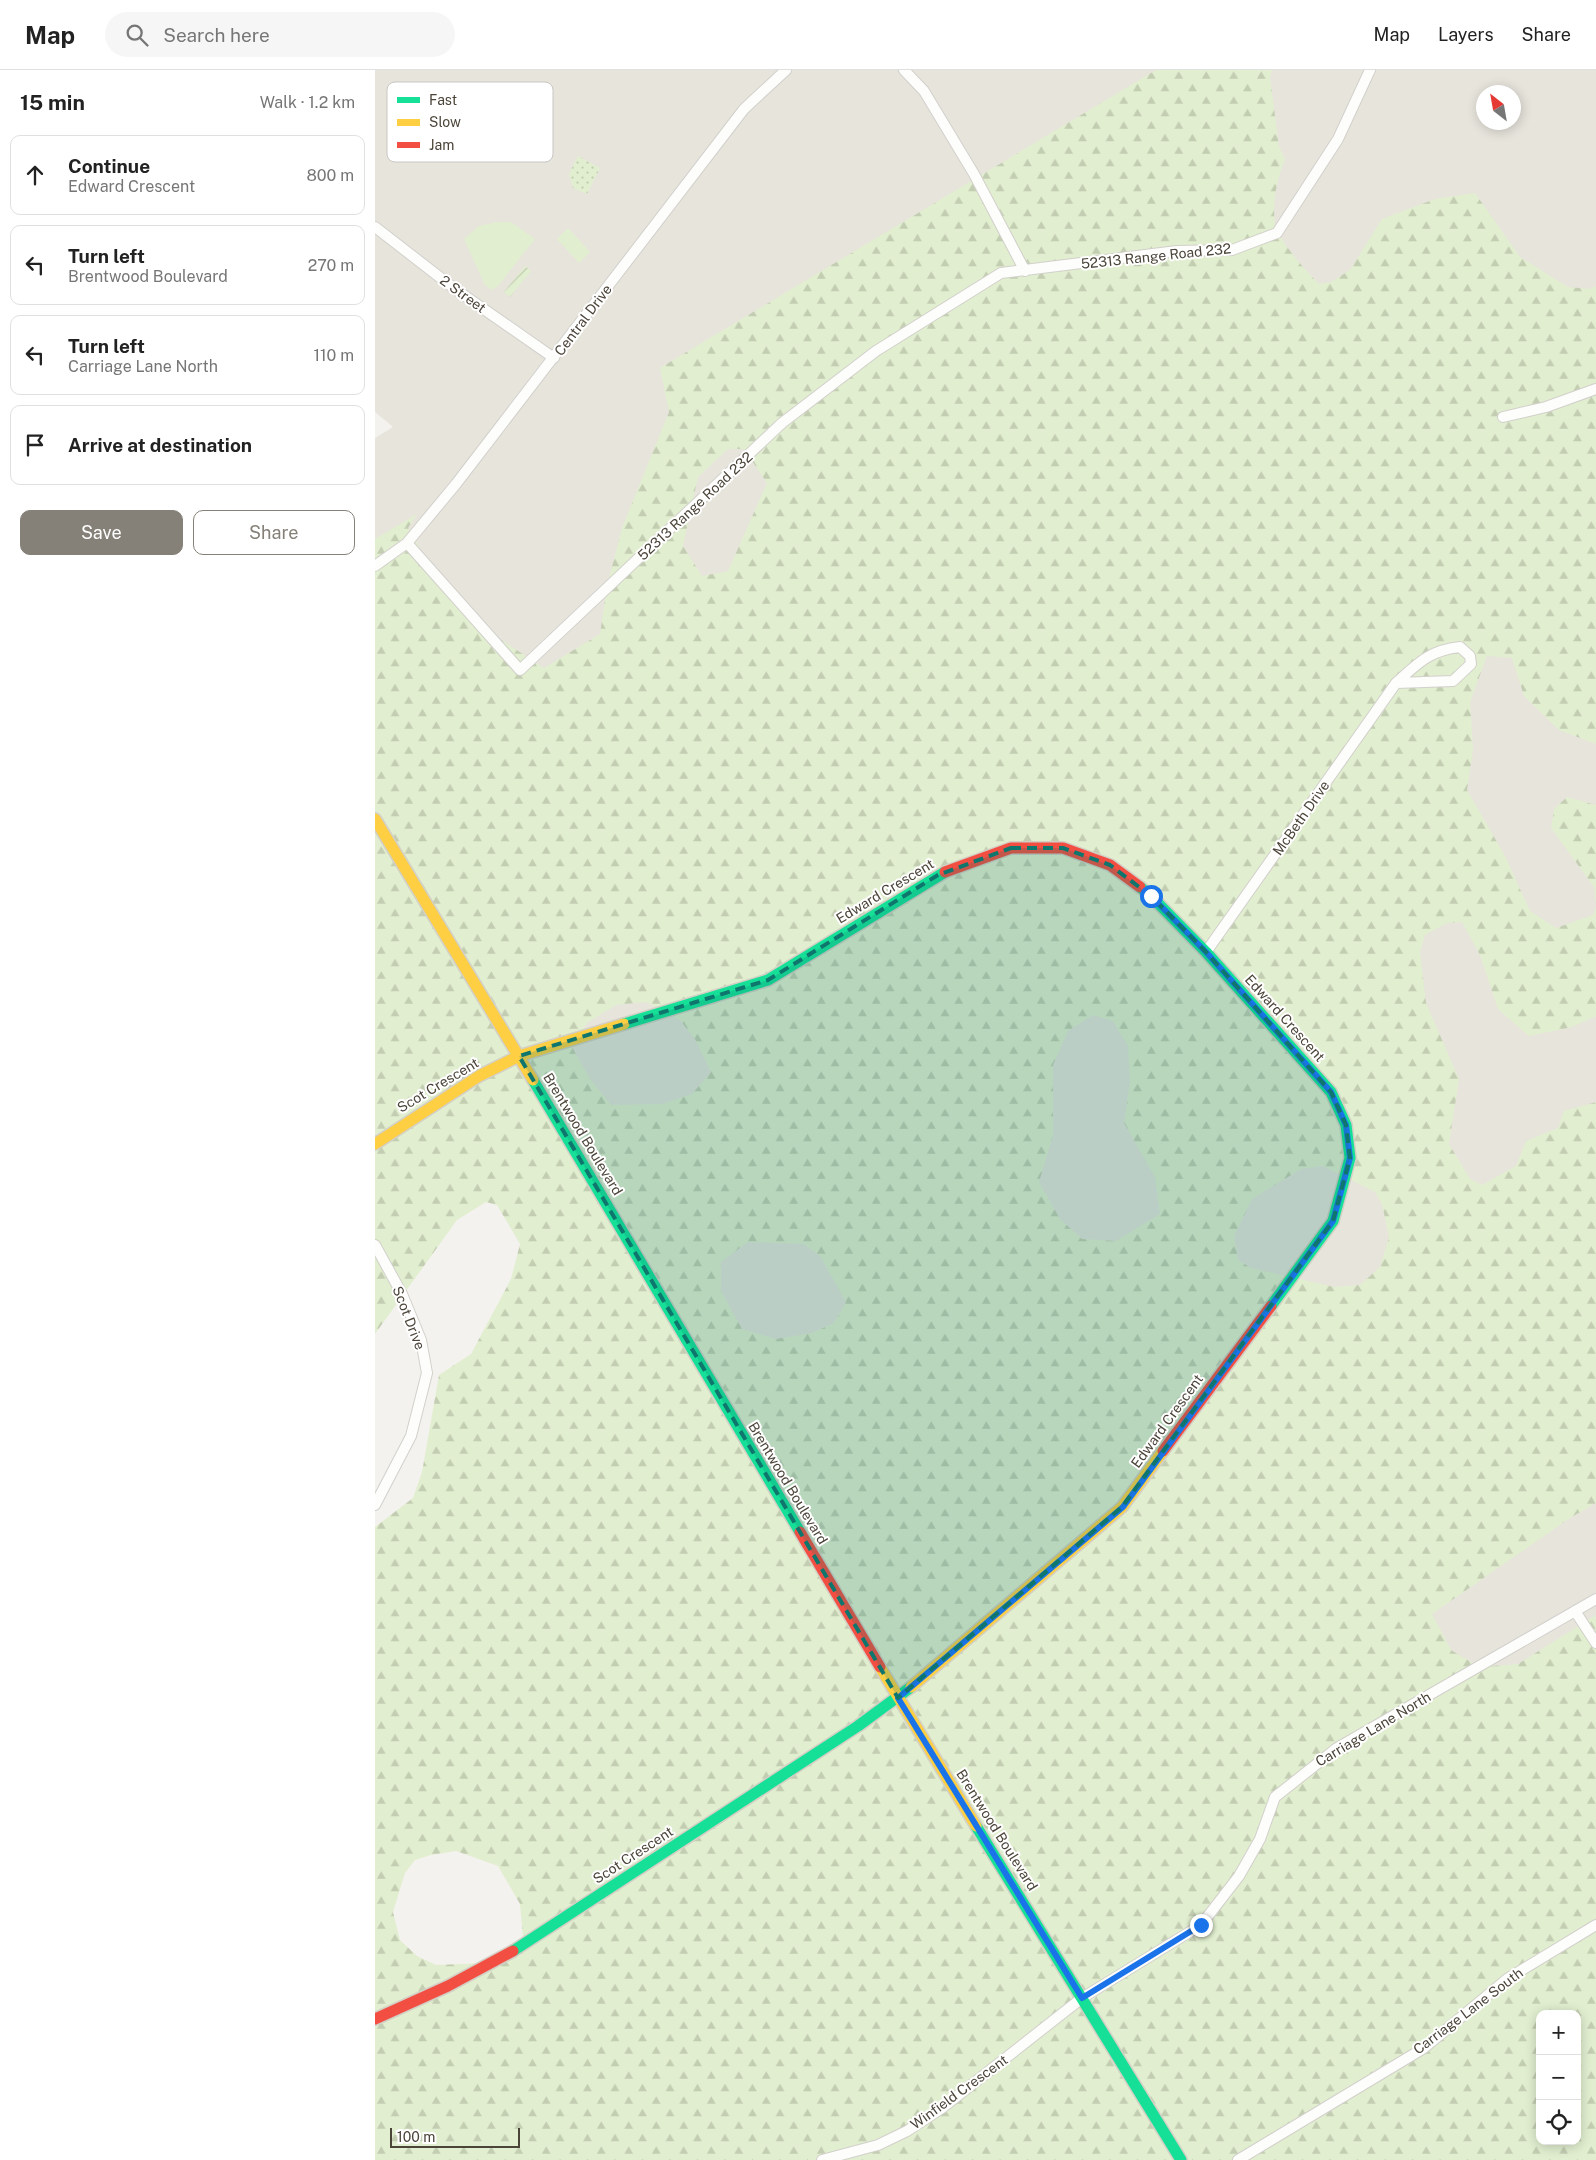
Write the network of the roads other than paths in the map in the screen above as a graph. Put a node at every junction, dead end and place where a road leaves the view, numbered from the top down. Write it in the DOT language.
graph roads {
  1 [pos="786,70"];
  2 [pos="904,70"];
  3 [pos="1370,70"];
  4 [pos="375,227"];
  5 [pos="1025,271"];
  6 [pos="554,358"];
  7 [pos="1596,389"];
  8 [pos="1503,417"];
  9 [pos="407,543"];
  10 [pos="375,566"];
  11 [pos="1396,683"];
  12 [pos="375,819"];
  13 [pos="1206,952"];
  14 [pos="519,1056"];
  15 [pos="375,1144"];
  16 [pos="375,1245"];
  17 [pos="375,1505"];
  18 [pos="1596,1599"];
  19 [pos="1575,1611"];
  20 [pos="1596,1643"];
  21 [pos="898,1698"];
  22 [pos="1596,1925"];
  23 [pos="1082,1998"];
  24 [pos="375,2019"];
  25 [pos="822,2160"];
  26 [pos="1181,2160"];
  27 [pos="1237,2160"];
  1 -- 6 [label="street, Central Drive"];
  2 -- 5 [label="street"];
  3 -- 5 [label="street, 52313 Range Road 232"];
  4 -- 6 [label="street, 2 Street"];
  5 -- 9 [label="street, 52313 Range Road 232"];
  6 -- 9 [label="street, Central Drive"];
  7 -- 8 [label="street"];
  9 -- 10 [label="street, Central Drive"];
  11 -- 11 [label="street, McBeth Drive"];
  11 -- 13 [label="street, McBeth Drive"];
  12 -- 14 [label="street, Brentwood Boulevard"];
  13 -- 14 [label="street, Edward Crescent"];
  13 -- 21 [label="street, Edward Crescent"];
  14 -- 15 [label="street, Scot Crescent"];
  14 -- 21 [label="street, Brentwood Boulevard"];
  16 -- 17 [label="street, Scot Drive"];
  18 -- 19 [label="street, Carriage Lane North"];
  19 -- 20 [label="street"];
  19 -- 23 [label="street, Carriage Lane North"];
  21 -- 23 [label="street, Brentwood Boulevard"];
  21 -- 24 [label="street, Scot Crescent"];
  22 -- 27 [label="street, Carriage Lane South"];
  23 -- 25 [label="street, Winfield Crescent"];
  23 -- 26 [label="street, Brentwood Boulevard"];
}
